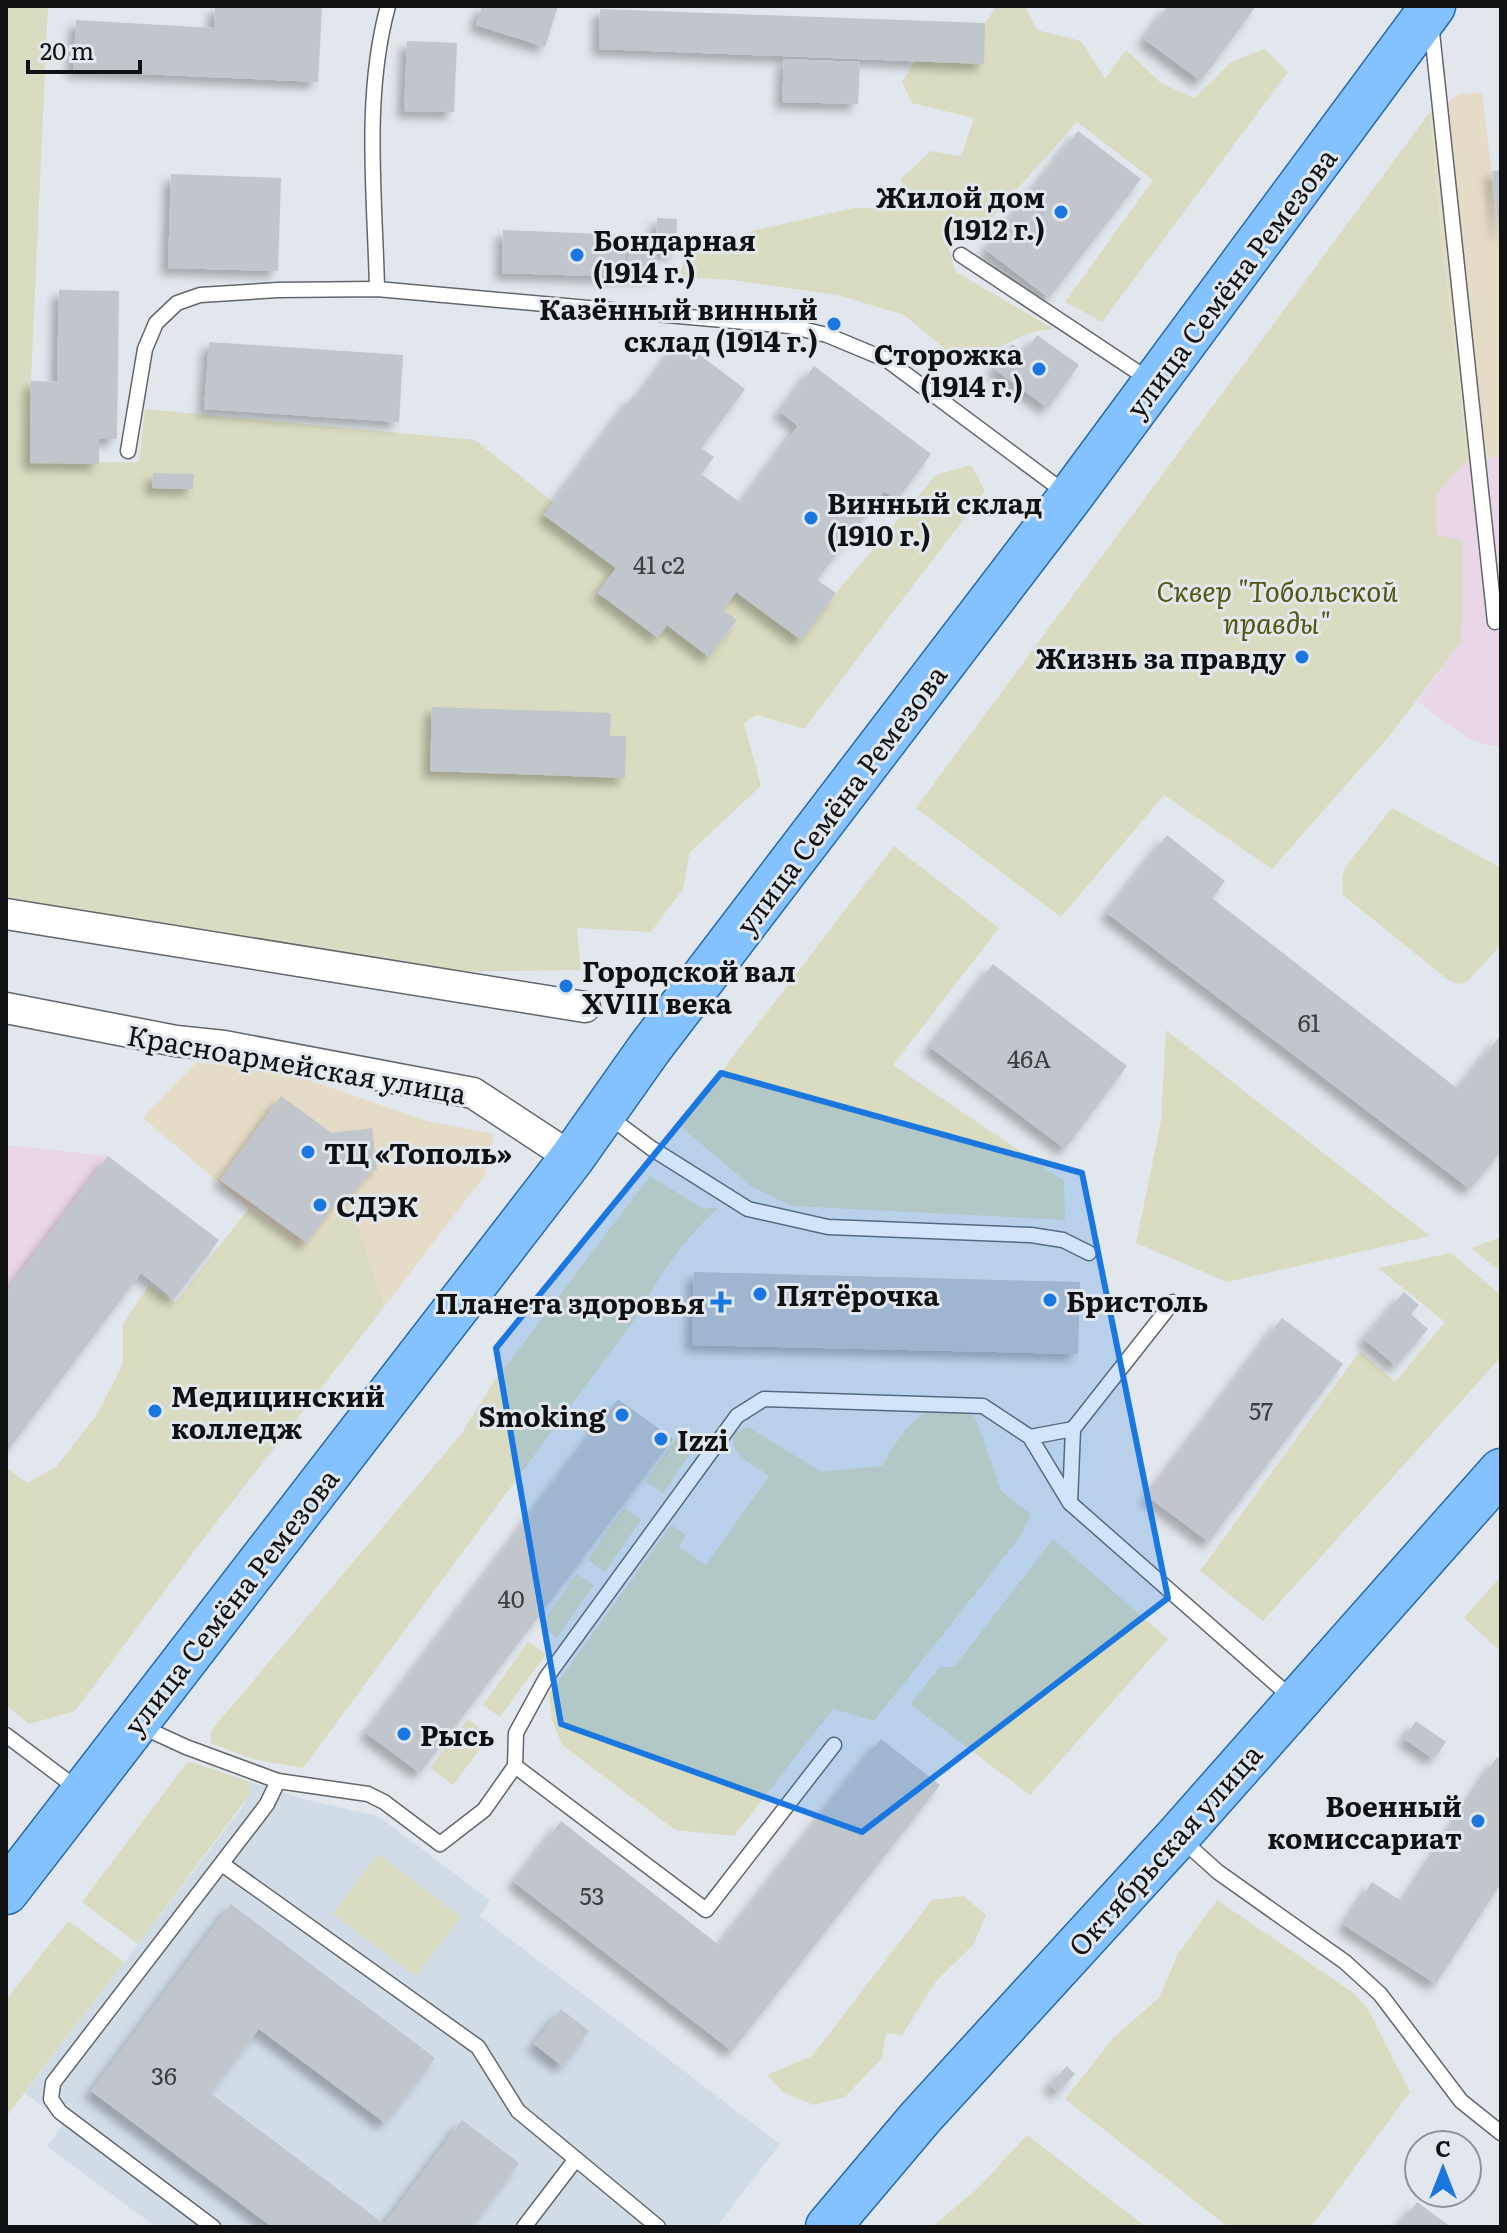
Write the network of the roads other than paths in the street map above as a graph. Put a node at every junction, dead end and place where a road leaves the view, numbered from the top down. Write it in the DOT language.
graph roads {
  1 [pos="388,6"];
  2 [pos="1432,8"];
  3 [pos="961,255"];
  4 [pos="377,289"];
  5 [pos="1154,384"];
  6 [pos="128,451"];
  7 [pos="1070,497"];
  8 [pos="1495,622"];
  9 [pos="6,914"];
  10 [pos="585,1007"];
  11 [pos="6,1008"];
  12 [pos="605,1113"];
  13 [pos="572,1158"];
  14 [pos="1089,1253"];
  15 [pos="1173,1302"];
  16 [pos="1073,1429"];
  17 [pos="1030,1437"];
  18 [pos="1501,1471"];
  19 [pos="1070,1503"];
  20 [pos="1296,1702"];
  21 [pos="135,1724"];
  22 [pos="6,1735"];
  23 [pos="834,1745"];
  24 [pos="515,1766"];
  25 [pos="278,1781"];
  26 [pos="81,1792"];
  27 [pos="1178,1836"];
  28 [pos="222,1864"];
  29 [pos="6,1892"];
  30 [pos="1501,2133"];
  31 [pos="576,2159"];
  32 [pos="213,2227"];
  33 [pos="524,2227"];
  34 [pos="658,2227"];
  35 [pos="828,2227"];
  1 -- 4 [label="lane"];
  2 -- 5 [label="main road, улица Семёна Ремезова"];
  2 -- 8 [label="lane"];
  3 -- 5 [label="lane"];
  4 -- 6 [label="lane"];
  4 -- 7 [label="lane"];
  5 -- 7 [label="main road, улица Семёна Ремезова"];
  7 -- 12 [label="main road, улица Семёна Ремезова"];
  9 -- 10 [label="street"];
  11 -- 13 [label="street, Красноармейская улица"];
  12 -- 13 [label="main road, улица Семёна Ремезова"];
  12 -- 14 [label="lane"];
  13 -- 21 [label="main road, улица Семёна Ремезова"];
  15 -- 16 [label="lane"];
  16 -- 17 [label="lane"];
  16 -- 19 [label="lane"];
  17 -- 19 [label="lane"];
  17 -- 24 [label="lane"];
  18 -- 20 [label="main road, Октябрьская улица"];
  19 -- 20 [label="lane"];
  20 -- 27 [label="main road, Октябрьская улица"];
  21 -- 25 [label="lane"];
  21 -- 26 [label="main road, улица Семёна Ремезова"];
  22 -- 26 [label="lane"];
  23 -- 24 [label="lane"];
  24 -- 25 [label="lane"];
  25 -- 28 [label="lane"];
  26 -- 29 [label="main road, улица Семёна Ремезова"];
  27 -- 30 [label="lane"];
  27 -- 35 [label="main road, Октябрьская улица"];
  28 -- 31 [label="lane"];
  28 -- 32 [label="lane"];
  31 -- 33 [label="lane"];
  31 -- 34 [label="lane"];
}
